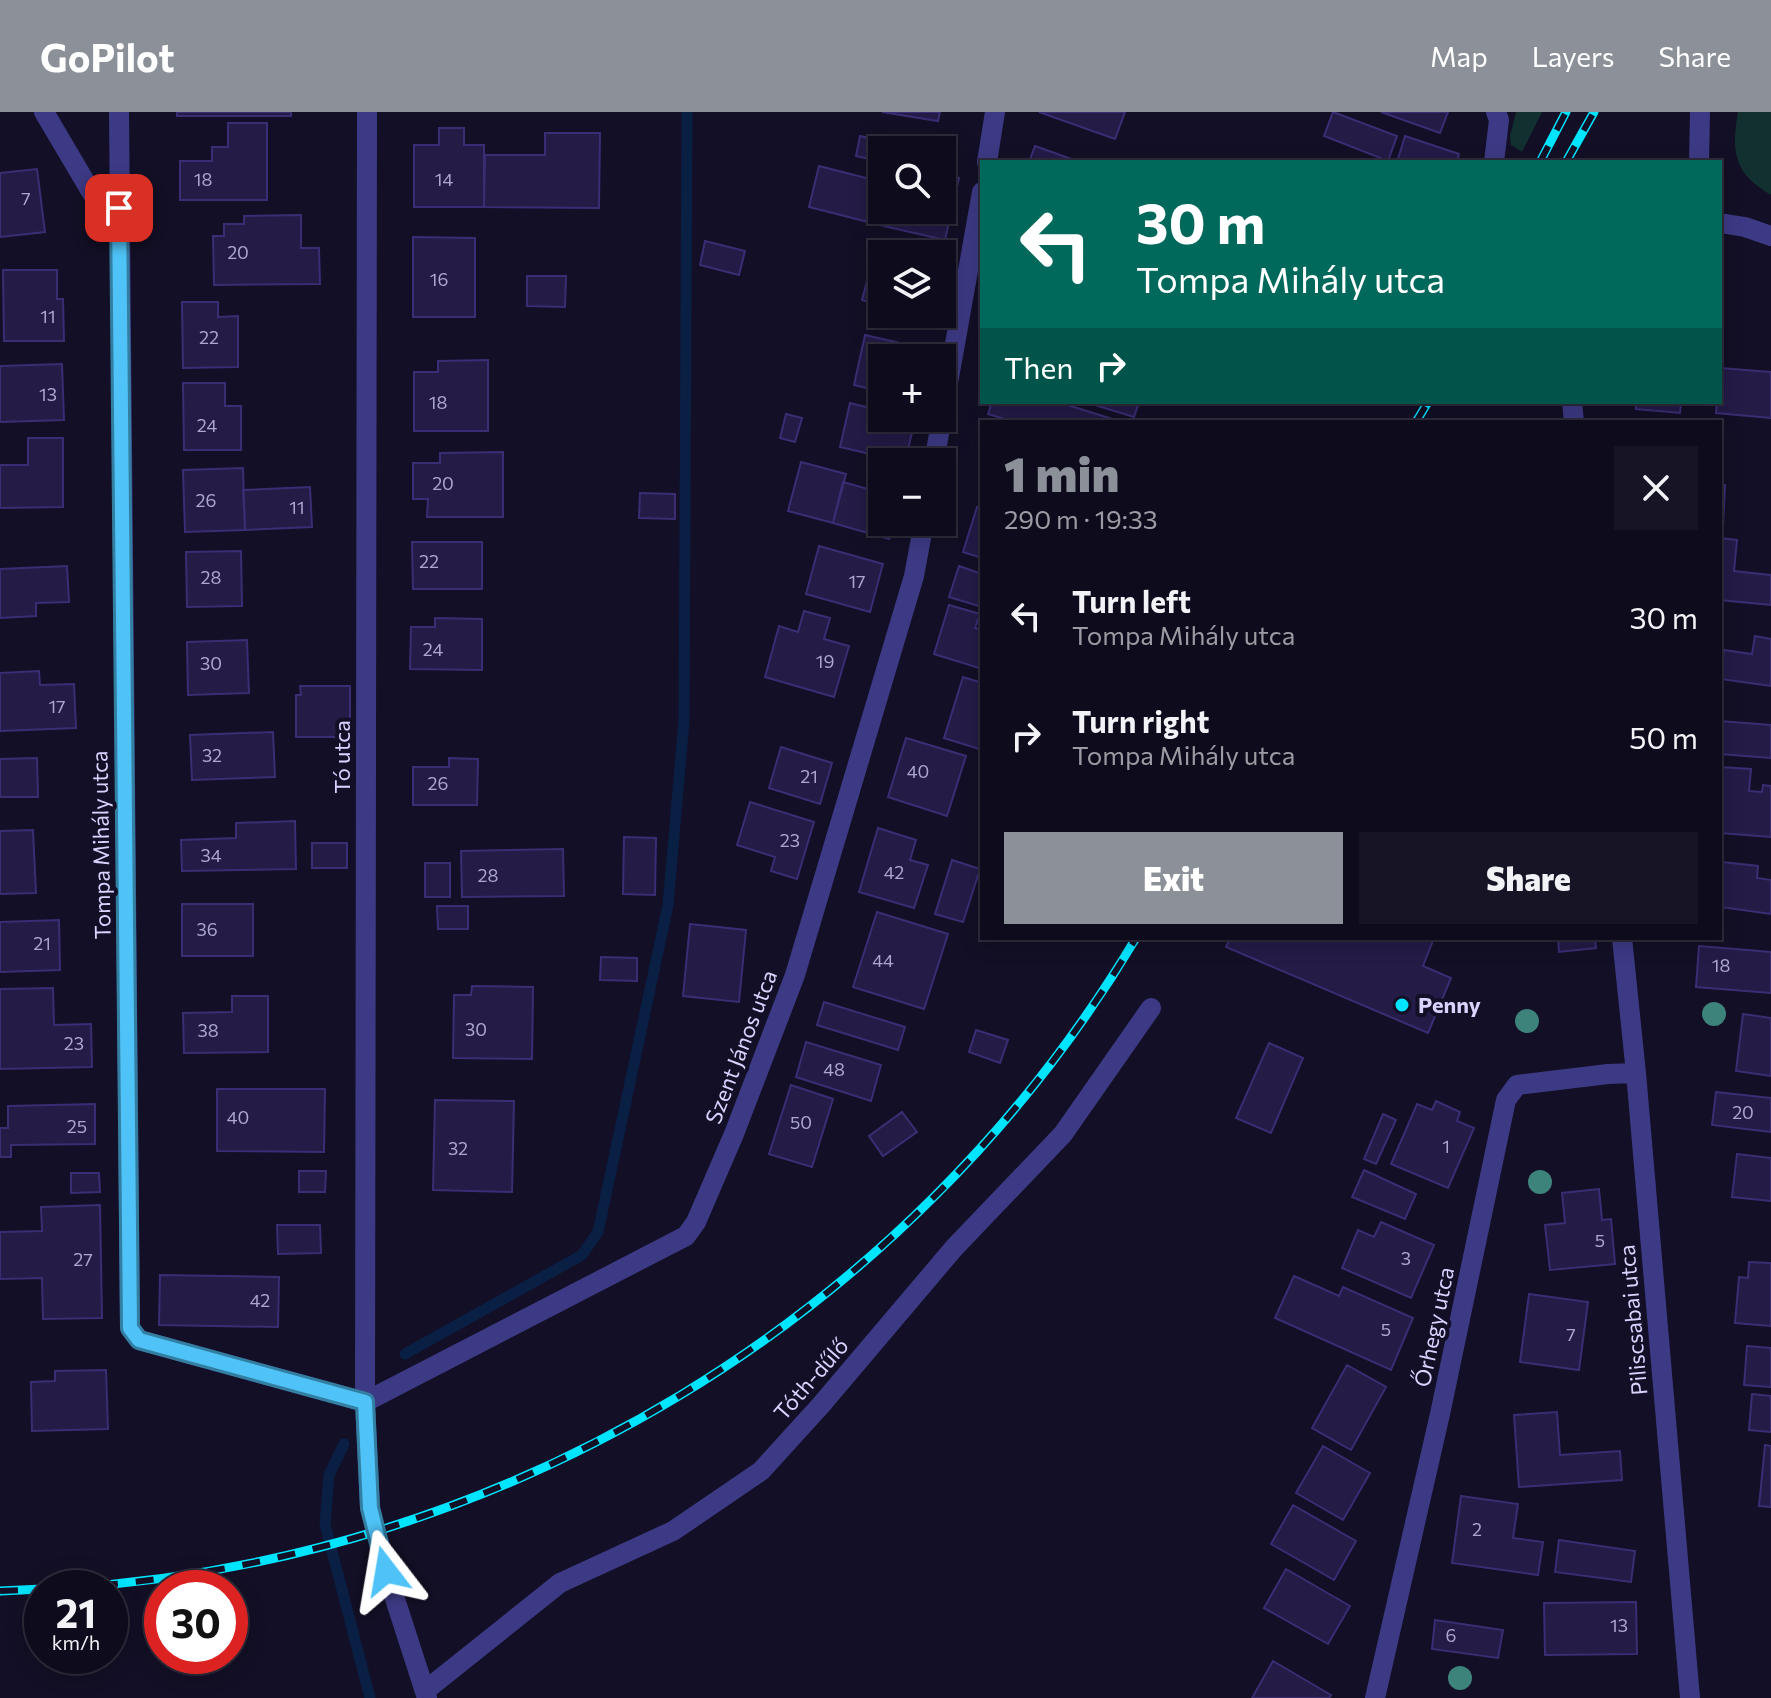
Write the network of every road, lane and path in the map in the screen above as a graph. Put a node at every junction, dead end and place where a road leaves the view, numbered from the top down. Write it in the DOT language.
graph roads {
  1 [pos="44,112"];
  2 [pos="119,112"];
  3 [pos="367,112"];
  4 [pos="995,112"];
  5 [pos="1496,112"];
  6 [pos="1700,112"];
  7 [pos="987,160"];
  8 [pos="1494,160"];
  9 [pos="1699,160"];
  10 [pos="980,203"];
  11 [pos="1722,223"];
  12 [pos="1771,236"];
  13 [pos="119,240"];
  14 [pos="936,448"];
  15 [pos="921,536"];
  16 [pos="1622,940"];
  17 [pos="1151,1008"];
  18 [pos="1636,1073"];
  19 [pos="365,1402"];
  20 [pos="427,1694"];
  21 [pos="1375,1698"];
  22 [pos="1690,1698"];
  1 -- 13 [label="street"];
  2 -- 13 [label="street, Tompa Mihály utca"];
  3 -- 19 [label="street, Tó utca"];
  4 -- 7 [label="street"];
  5 -- 8 [label="street"];
  6 -- 9 [label="street"];
  10 -- 14 [label="street"];
  11 -- 12 [label="street"];
  13 -- 19 [label="street, Tompa Mihály utca"];
  15 -- 19 [label="street, Szent János utca"];
  16 -- 18 [label="street, Piliscsabai utca"];
  17 -- 20 [label="street, Tóth-dűlő"];
  18 -- 21 [label="street, Őrhegy utca"];
  18 -- 22 [label="street, Piliscsabai utca"];
  19 -- 20 [label="street, Tó utca"];
}
